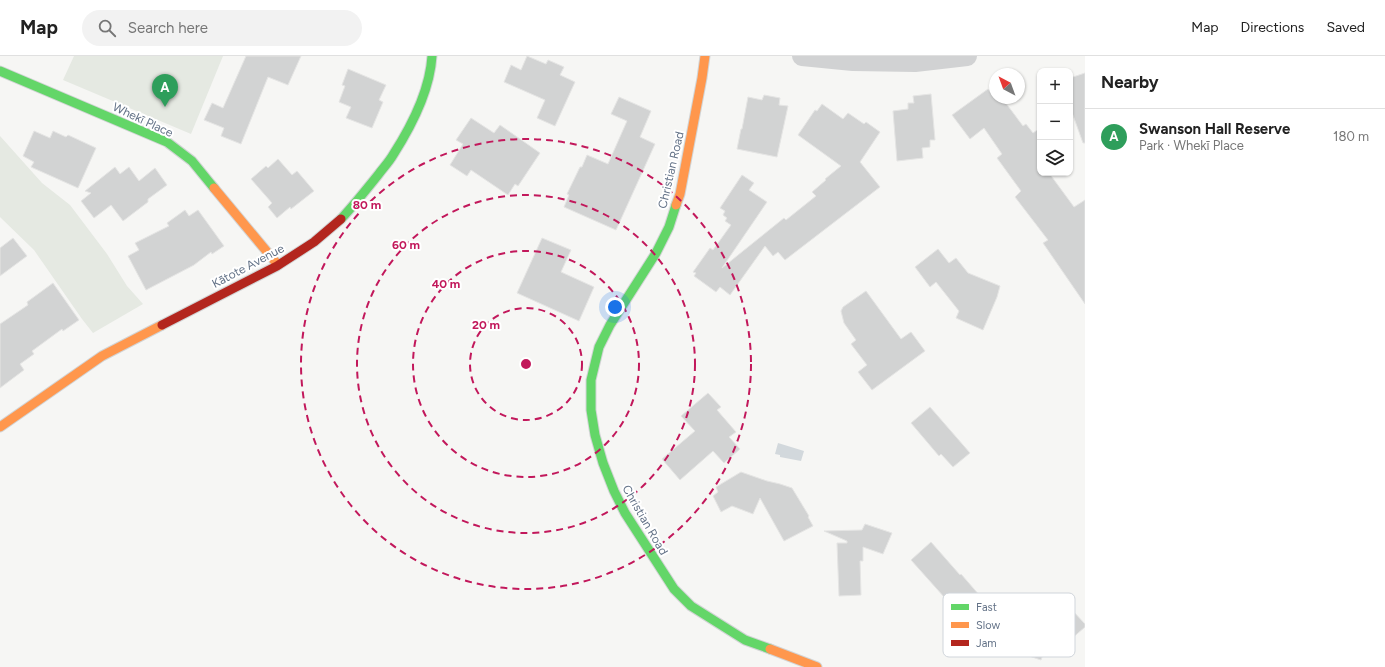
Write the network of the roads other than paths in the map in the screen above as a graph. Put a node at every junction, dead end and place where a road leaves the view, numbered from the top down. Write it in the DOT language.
graph roads {
  1 [pos="432,56"];
  2 [pos="705,56"];
  3 [pos="802,56"];
  4 [pos="967,56"];
  5 [pos="0,71"];
  6 [pos="278,265"];
  7 [pos="0,427"];
  8 [pos="817,667"];
  1 -- 6 [label="street, Kātote Avenue"];
  2 -- 8 [label="street, Christian Road"];
  3 -- 4 [label="street"];
  5 -- 6 [label="street, Whekī Place"];
  6 -- 7 [label="street, Kātote Avenue"];
}
